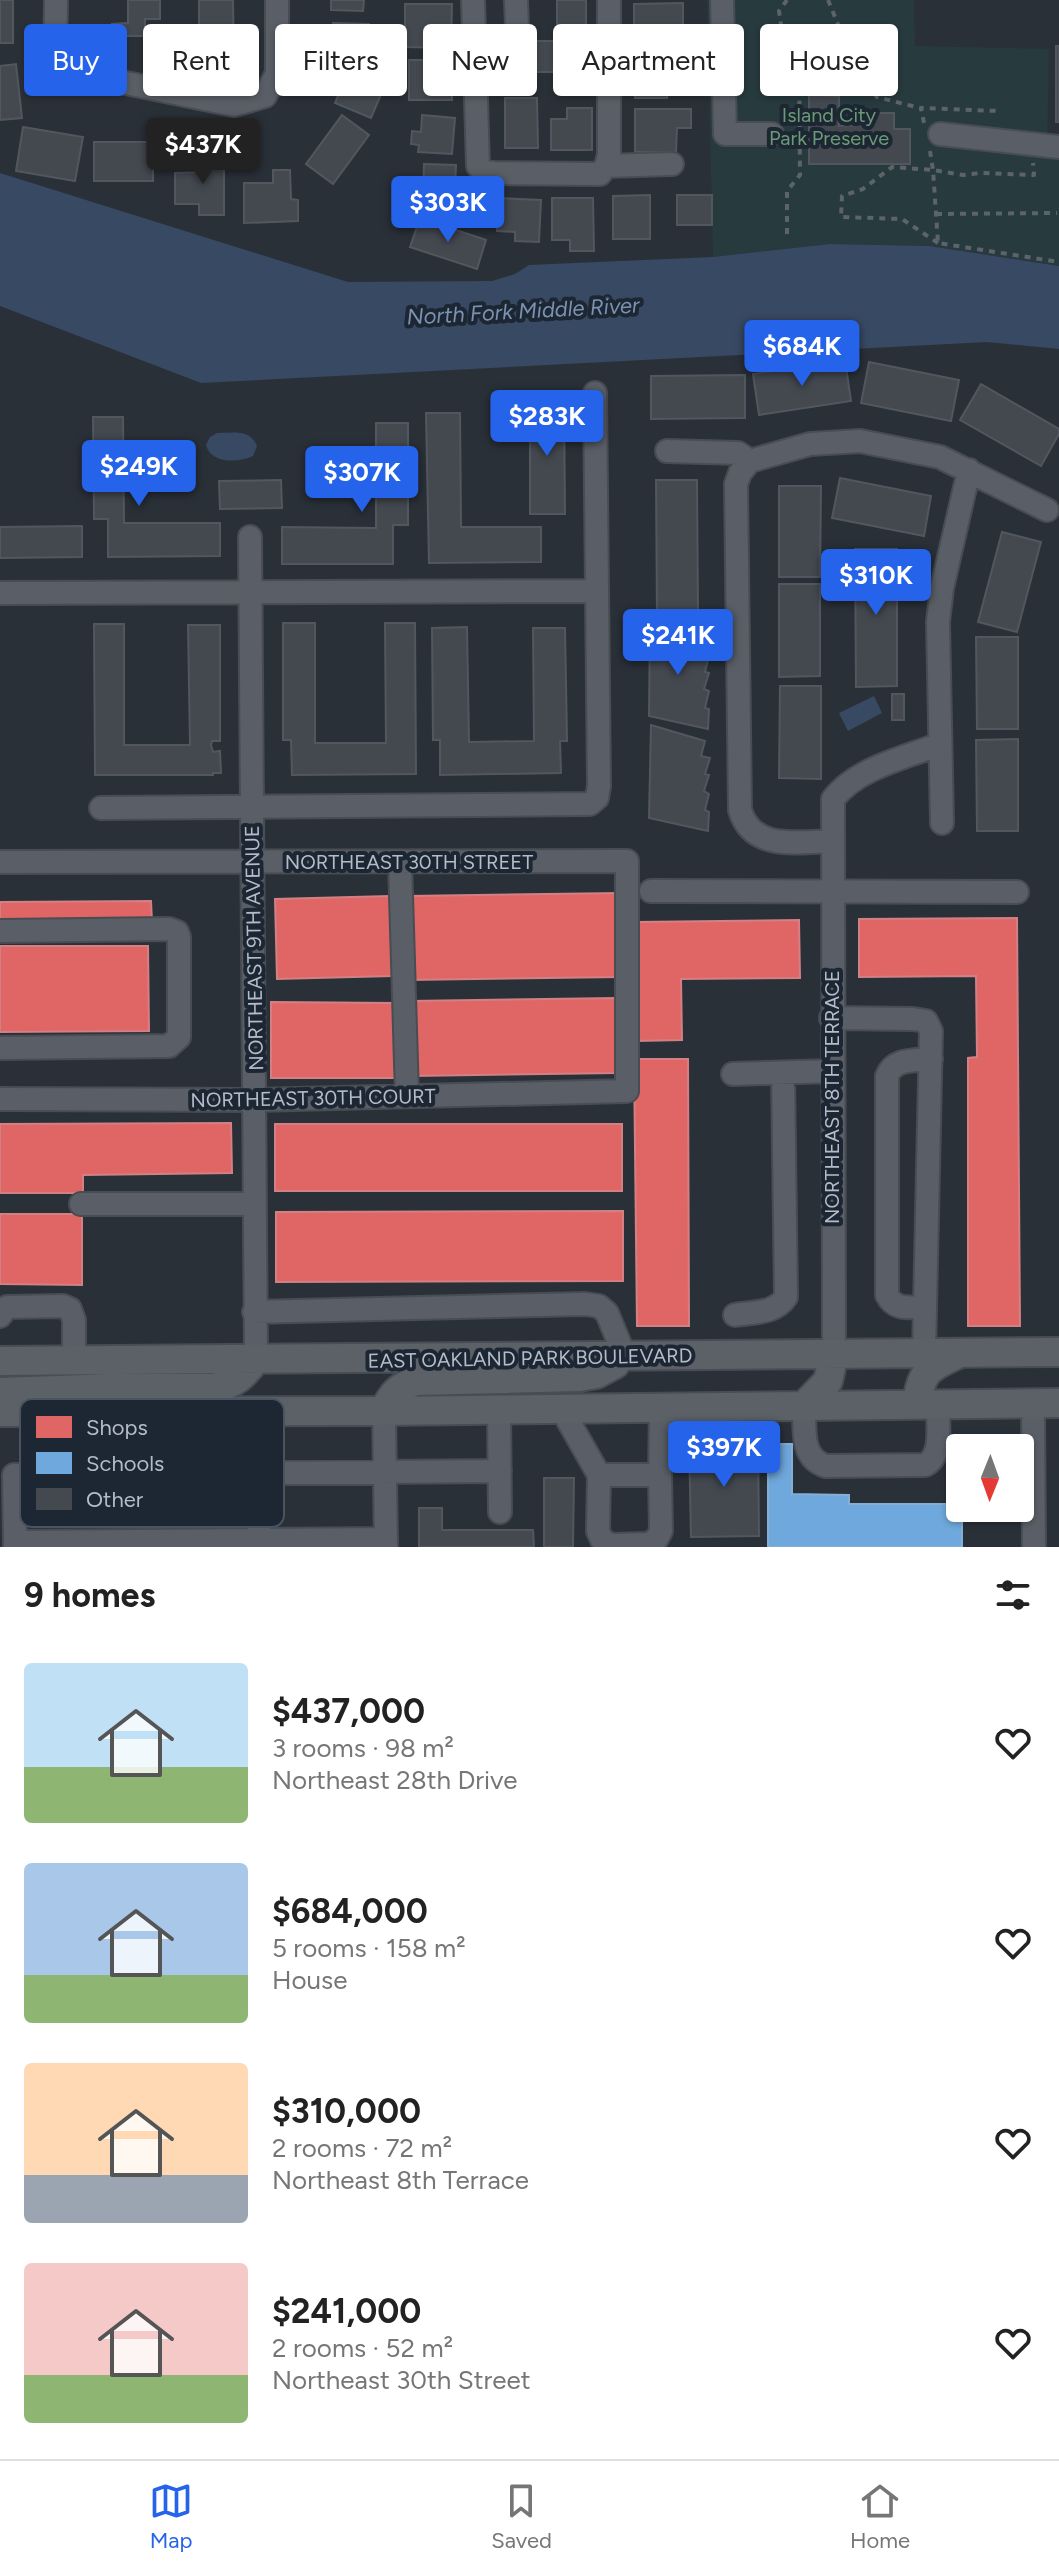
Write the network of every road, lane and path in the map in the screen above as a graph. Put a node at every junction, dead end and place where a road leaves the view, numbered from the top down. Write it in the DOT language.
graph roads {
  1 [pos="56,0"];
  2 [pos="277,0"];
  3 [pos="473,0"];
  4 [pos="516,0"];
  5 [pos="609,0"];
  6 [pos="722,0"];
  7 [pos="787,0"];
  8 [pos="828,0"];
  9 [pos="517,24"];
  10 [pos="780,24"];
  11 [pos="838,24"];
  12 [pos="799,96"];
  13 [pos="876,96"];
  14 [pos="921,108"];
  15 [pos="772,134"];
  16 [pos="940,134"];
  17 [pos="1034,145"];
  18 [pos="1059,147"];
  19 [pos="672,164"];
  20 [pos="606,166"];
  21 [pos="1057,213"];
  22 [pos="787,234"];
  23 [pos="938,243"];
  24 [pos="1059,262"];
  25 [pos="595,393"];
  26 [pos="667,451"];
  27 [pos="750,461"];
  28 [pos="969,470"];
  29 [pos="1047,510"];
  30 [pos="250,537"];
  31 [pos="597,591"];
  32 [pos="0,593"];
  33 [pos="250,593"];
  34 [pos="940,744"];
  35 [pos="252,807"];
  36 [pos="101,808"];
  37 [pos="942,823"];
  38 [pos="833,841"];
  39 [pos="0,862"];
  40 [pos="400,862"];
  41 [pos="253,863"];
  42 [pos="651,891"];
  43 [pos="833,891"];
  44 [pos="1017,892"];
  45 [pos="0,931"];
  46 [pos="831,1018"];
  47 [pos="0,1048"];
  48 [pos="931,1059"];
  49 [pos="832,1071"];
  50 [pos="783,1073"];
  51 [pos="733,1074"];
  52 [pos="627,1091"];
  53 [pos="407,1096"];
  54 [pos="0,1099"];
  55 [pos="255,1100"];
  56 [pos="81,1204"];
  57 [pos="254,1204"];
  58 [pos="925,1307"];
  59 [pos="254,1312"];
  60 [pos="735,1315"];
  61 [pos="0,1316"];
  62 [pos="1059,1352"];
  63 [pos="924,1353"];
  64 [pos="959,1353"];
  65 [pos="834,1354"];
  66 [pos="625,1357"];
  67 [pos="256,1359"];
  68 [pos="74,1360"];
  69 [pos="0,1361"];
  70 [pos="0,1392"];
  71 [pos="927,1404"];
  72 [pos="1046,1404"];
  73 [pos="804,1406"];
  74 [pos="661,1407"];
  75 [pos="561,1408"];
  76 [pos="284,1410"];
  77 [pos="499,1410"];
  78 [pos="384,1411"];
  79 [pos="0,1412"];
  80 [pos="20,1412"];
  81 [pos="500,1471"];
  82 [pos="284,1472"];
  83 [pos="385,1472"];
  84 [pos="20,1475"];
  85 [pos="599,1475"];
  86 [pos="660,1475"];
  87 [pos="500,1512"];
  88 [pos="259,1527"];
  89 [pos="259,1540"];
  90 [pos="386,1543"];
  91 [pos="15,1545"];
  92 [pos="1034,1547"];
  1 -- 2 [label="street"];
  3 -- 20 [label="street"];
  4 -- 9 [label="street"];
  5 -- 20 [label="street"];
  6 -- 15 [label="street"];
  7 -- 10 [label="path"];
  8 -- 11 [label="path"];
  12 -- 22 [label="path"];
  13 -- 14 [label="path"];
  16 -- 17 [label="street"];
  17 -- 18 [label="street"];
  17 -- 23 [label="path"];
  19 -- 20 [label="street"];
  21 -- 23 [label="path"];
  23 -- 24 [label="path"];
  25 -- 31 [label="street"];
  26 -- 27 [label="street"];
  27 -- 28 [label="street"];
  27 -- 38 [label="street"];
  28 -- 29 [label="street"];
  28 -- 34 [label="street"];
  30 -- 33 [label="street, NORTHEAST 9TH AVENUE"];
  31 -- 33 [label="street"];
  31 -- 35 [label="street"];
  32 -- 33 [label="street"];
  33 -- 35 [label="street, NORTHEAST 9TH AVENUE"];
  34 -- 37 [label="street"];
  34 -- 38 [label="street, NORTHEAST 8TH TERRACE"];
  35 -- 36 [label="street"];
  35 -- 41 [label="street, NORTHEAST 9TH AVENUE"];
  38 -- 43 [label="street, NORTHEAST 8TH TERRACE"];
  39 -- 41 [label="street, NORTHEAST 30TH STREET"];
  40 -- 41 [label="street, NORTHEAST 30TH STREET"];
  40 -- 52 [label="street, NORTHEAST 30TH STREET"];
  40 -- 53 [label="street"];
  41 -- 55 [label="street, NORTHEAST 9TH AVENUE"];
  42 -- 43 [label="street"];
  43 -- 44 [label="street"];
  43 -- 46 [label="street, NORTHEAST 8TH TERRACE"];
  45 -- 47 [label="street"];
  46 -- 48 [label="street"];
  46 -- 49 [label="street, NORTHEAST 8TH TERRACE"];
  48 -- 58 [label="street"];
  48 -- 58 [label="street"];
  49 -- 50 [label="street"];
  49 -- 65 [label="street, NORTHEAST 8TH TERRACE"];
  50 -- 51 [label="street"];
  50 -- 60 [label="street"];
  52 -- 53 [label="street, NORTHEAST 30TH COURT"];
  53 -- 55 [label="street, NORTHEAST 30TH COURT"];
  54 -- 55 [label="street, NORTHEAST 30TH COURT"];
  55 -- 57 [label="street, NORTHEAST 9TH AVENUE"];
  56 -- 57 [label="street"];
  57 -- 59 [label="street, NORTHEAST 9TH AVENUE"];
  58 -- 63 [label="street"];
  59 -- 66 [label="street"];
  59 -- 67 [label="street, NORTHEAST 9TH AVENUE"];
  61 -- 68 [label="street"];
  62 -- 64 [label="main road, EAST OAKLAND PARK BOULEVARD"];
  63 -- 64 [label="main road, EAST OAKLAND PARK BOULEVARD"];
  63 -- 65 [label="main road, EAST OAKLAND PARK BOULEVARD"];
  64 -- 71 [label="main road"];
  65 -- 66 [label="main road, EAST OAKLAND PARK BOULEVARD"];
  65 -- 73 [label="main road"];
  66 -- 67 [label="main road, EAST OAKLAND PARK BOULEVARD"];
  66 -- 78 [label="main road"];
  67 -- 68 [label="main road, EAST OAKLAND PARK BOULEVARD"];
  67 -- 70 [label="main road"];
  68 -- 69 [label="main road, EAST OAKLAND PARK BOULEVARD"];
  71 -- 72 [label="main road"];
  71 -- 73 [label="main road"];
  71 -- 73 [label="street"];
  72 -- 92 [label="street"];
  73 -- 74 [label="main road"];
  74 -- 75 [label="main road"];
  74 -- 86 [label="street"];
  75 -- 77 [label="main road"];
  75 -- 85 [label="street"];
  76 -- 78 [label="main road"];
  77 -- 78 [label="main road"];
  77 -- 81 [label="street"];
  78 -- 83 [label="street"];
  79 -- 80 [label="main road"];
  81 -- 83 [label="street"];
  81 -- 87 [label="street"];
  82 -- 83 [label="street"];
  83 -- 90 [label="street"];
  84 -- 91 [label="street"];
  85 -- 86 [label="street"];
  85 -- 86 [label="street"];
  88 -- 89 [label="street"];
  89 -- 90 [label="street"];
  89 -- 91 [label="street"];
}
